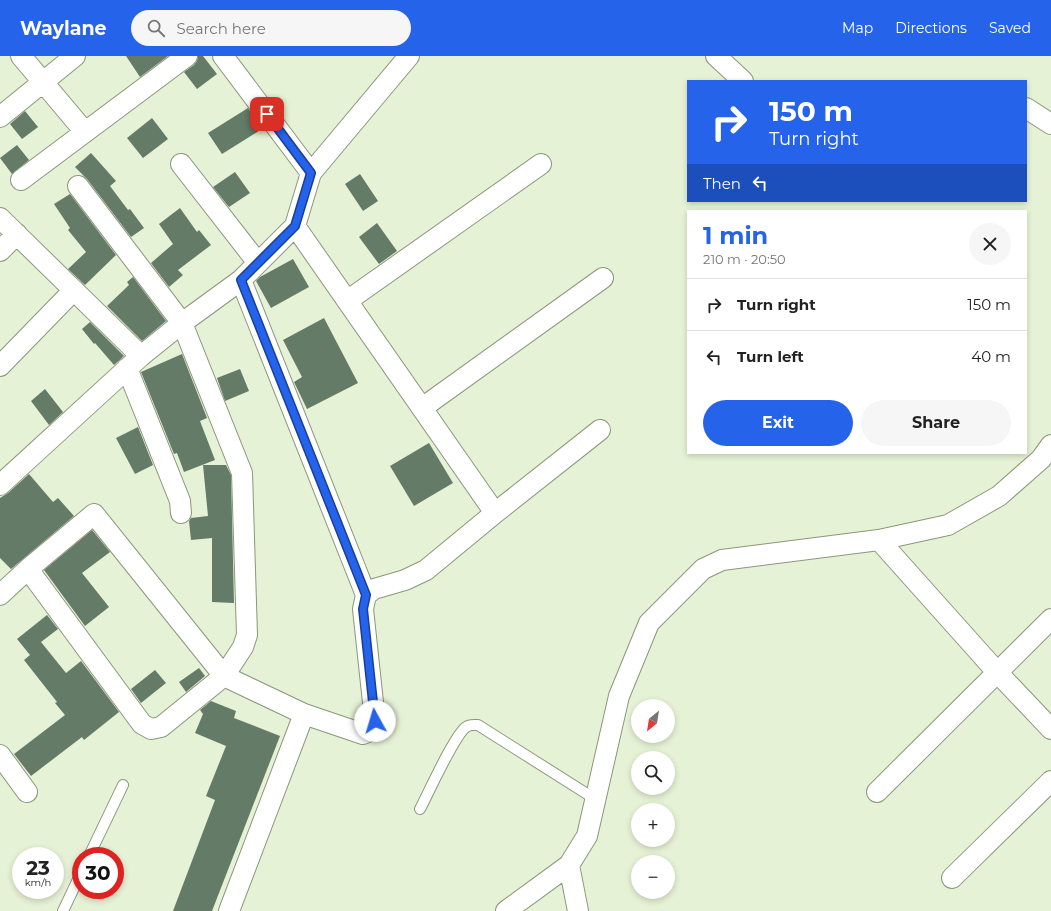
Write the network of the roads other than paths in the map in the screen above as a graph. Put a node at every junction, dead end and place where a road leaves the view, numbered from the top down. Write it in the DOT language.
graph roads {
  1 [pos="21,56"];
  2 [pos="76,56"];
  3 [pos="187,56"];
  4 [pos="223,56"];
  5 [pos="409,56"];
  6 [pos="716,56"];
  7 [pos="742,80"];
  8 [pos="42,83"];
  9 [pos="1027,109"];
  10 [pos="0,117"];
  11 [pos="1051,124"];
  12 [pos="85,132"];
  13 [pos="181,164"];
  14 [pos="541,164"];
  15 [pos="311,173"];
  16 [pos="21,180"];
  17 [pos="78,186"];
  18 [pos="0,218"];
  19 [pos="295,226"];
  20 [pos="16,234"];
  21 [pos="0,251"];
  22 [pos="258,263"];
  23 [pos="603,278"];
  24 [pos="241,280"];
  25 [pos="74,290"];
  26 [pos="347,301"];
  27 [pos="182,323"];
  28 [pos="134,362"];
  29 [pos="0,366"];
  30 [pos="422,408"];
  31 [pos="600,430"];
  32 [pos="1051,444"];
  33 [pos="0,485"];
  34 [pos="181,513"];
  35 [pos="495,513"];
  36 [pos="879,540"];
  37 [pos="28,569"];
  38 [pos="0,595"];
  39 [pos="366,595"];
  40 [pos="1051,619"];
  41 [pos="997,672"];
  42 [pos="224,676"];
  43 [pos="304,714"];
  44 [pos="1051,728"];
  45 [pos="0,755"];
  46 [pos="1051,781"];
  47 [pos="123,785"];
  48 [pos="27,792"];
  49 [pos="877,792"];
  50 [pos="595,800"];
  51 [pos="420,809"];
  52 [pos="93,847"];
  53 [pos="569,865"];
  54 [pos="952,878"];
  55 [pos="72,892"];
  56 [pos="63,911"];
  57 [pos="229,911"];
  58 [pos="506,911"];
  59 [pos="578,911"];
  1 -- 8 [label="street"];
  2 -- 8 [label="street"];
  3 -- 12 [label="street"];
  4 -- 15 [label="street"];
  5 -- 15 [label="street"];
  6 -- 7 [label="street"];
  8 -- 10 [label="street"];
  8 -- 12 [label="street"];
  9 -- 11 [label="street"];
  12 -- 16 [label="street"];
  13 -- 22 [label="street"];
  14 -- 26 [label="street"];
  15 -- 19 [label="street"];
  17 -- 27 [label="street"];
  18 -- 20 [label="street"];
  19 -- 22 [label="street"];
  19 -- 26 [label="street"];
  20 -- 21 [label="street"];
  20 -- 25 [label="street"];
  22 -- 24 [label="street"];
  23 -- 30 [label="street"];
  24 -- 27 [label="street"];
  24 -- 39 [label="street"];
  25 -- 28 [label="street"];
  25 -- 29 [label="street"];
  26 -- 30 [label="street"];
  27 -- 28 [label="street"];
  27 -- 42 [label="street"];
  28 -- 33 [label="street"];
  28 -- 34 [label="street"];
  30 -- 35 [label="street"];
  31 -- 35 [label="street"];
  32 -- 36 [label="street"];
  35 -- 39 [label="street"];
  36 -- 41 [label="street"];
  36 -- 50 [label="street"];
  37 -- 38 [label="street"];
  37 -- 42 [label="street"];
  37 -- 42 [label="street"];
  39 -- 43 [label="street"];
  40 -- 41 [label="street"];
  41 -- 44 [label="street"];
  41 -- 49 [label="street"];
  42 -- 43 [label="street"];
  43 -- 57 [label="street"];
  45 -- 48 [label="street"];
  46 -- 54 [label="street"];
  47 -- 52 [label="lane"];
  50 -- 51 [label="lane"];
  50 -- 53 [label="street"];
  53 -- 58 [label="street"];
  53 -- 59 [label="street"];
  55 -- 56 [label="lane"];
}
